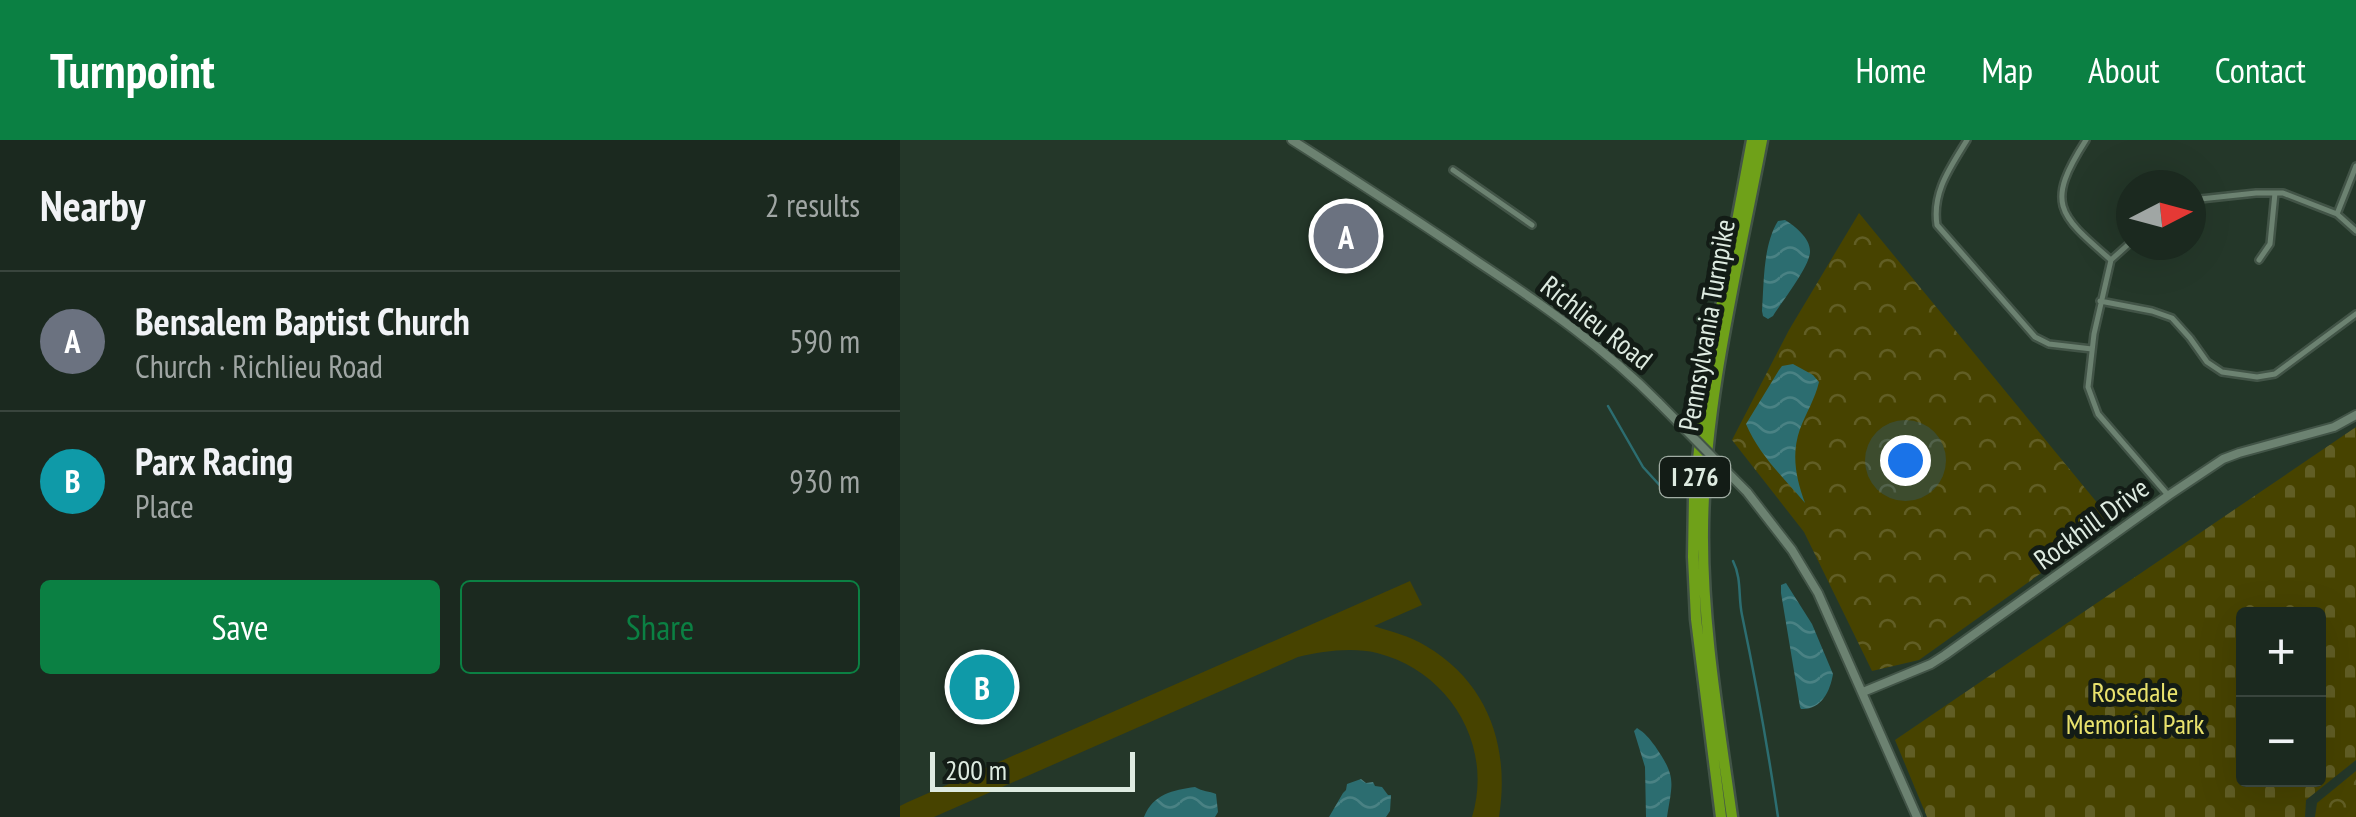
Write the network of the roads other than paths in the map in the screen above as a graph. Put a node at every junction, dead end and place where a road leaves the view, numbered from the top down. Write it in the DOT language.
graph roads {
  1 [pos="1292,140"];
  2 [pos="1752,140"];
  3 [pos="1762,140"];
  4 [pos="1967,140"];
  5 [pos="2086,140"];
  6 [pos="2356,166"];
  7 [pos="1453,170"];
  8 [pos="2275,193"];
  9 [pos="2206,198"];
  10 [pos="2336,214"];
  11 [pos="1532,225"];
  12 [pos="2356,231"];
  13 [pos="2116,256"];
  14 [pos="2111,260"];
  15 [pos="2259,260"];
  16 [pos="2100,302"];
  17 [pos="2356,314"];
  18 [pos="2092,350"];
  19 [pos="2356,415"];
  20 [pos="2168,496"];
  21 [pos="1863,692"];
  22 [pos="1722,817"];
  23 [pos="1732,817"];
  24 [pos="1917,817"];
  1 -- 21 [label="main road, Richlieu Road, bridge"];
  2 -- 22 [label="highway, Pennsylvania Turnpike / I 276"];
  3 -- 23 [label="highway, Pennsylvania Turnpike / I 276"];
  4 -- 18 [label="street"];
  5 -- 14 [label="street"];
  6 -- 10 [label="street"];
  7 -- 11 [label="street"];
  8 -- 9 [label="street"];
  8 -- 10 [label="street"];
  8 -- 15 [label="street"];
  10 -- 12 [label="street"];
  13 -- 14 [label="street"];
  14 -- 16 [label="street"];
  16 -- 17 [label="street"];
  16 -- 18 [label="street"];
  18 -- 20 [label="street"];
  19 -- 20 [label="main road, Rockhill Drive"];
  20 -- 21 [label="main road, Rockhill Drive"];
  21 -- 24 [label="main road, Richlieu Road"];
}
